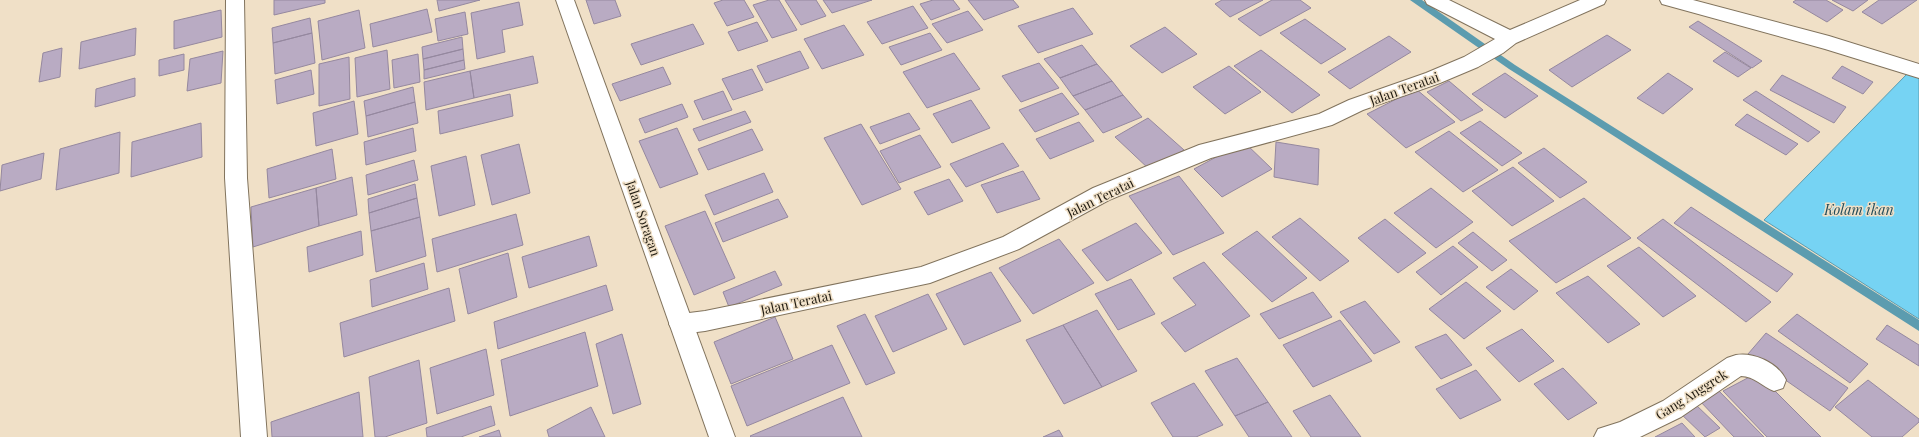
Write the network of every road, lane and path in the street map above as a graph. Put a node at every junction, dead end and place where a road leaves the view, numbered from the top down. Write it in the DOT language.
graph roads {
  1 [pos="235,0"];
  2 [pos="565,0"];
  3 [pos="1434,0"];
  4 [pos="1598,0"];
  5 [pos="1669,0"];
  6 [pos="1503,43"];
  7 [pos="1919,71"];
  8 [pos="681,324"];
  9 [pos="1774,380"];
  10 [pos="254,437"];
  11 [pos="722,437"];
  12 [pos="1607,437"];
  1 -- 10 [label="street"];
  2 -- 8 [label="street, Jalan Soragan"];
  3 -- 6 [label="street"];
  4 -- 6 [label="street, Jalan Teratai"];
  5 -- 7 [label="street"];
  6 -- 8 [label="street, Jalan Teratai"];
  8 -- 11 [label="street, Jalan Soragan"];
  9 -- 12 [label="street, Gang Anggrek"];
}
